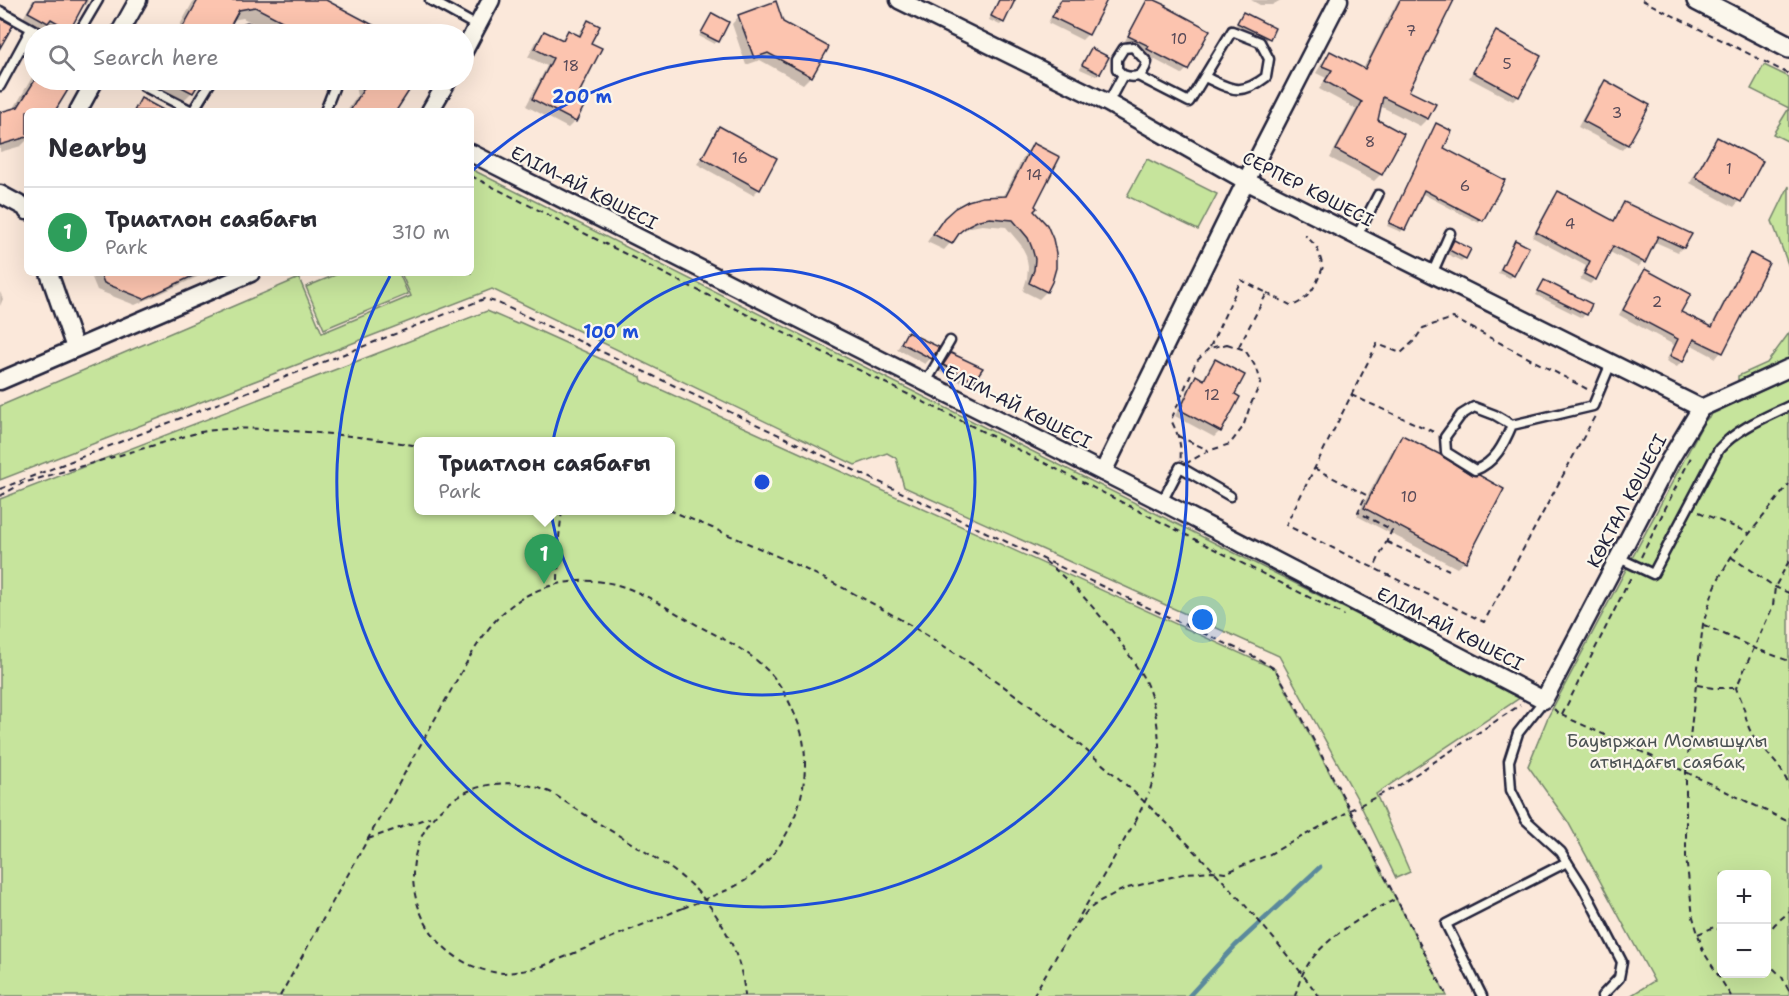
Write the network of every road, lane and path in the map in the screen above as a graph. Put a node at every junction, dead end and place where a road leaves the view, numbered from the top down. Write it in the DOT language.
graph roads {
  1 [pos="98,0"];
  2 [pos="138,0"];
  3 [pos="430,0"];
  4 [pos="491,0"];
  5 [pos="899,0"];
  6 [pos="1339,0"];
  7 [pos="1642,0"];
  8 [pos="1698,0"];
  9 [pos="0,11"];
  10 [pos="84,24"];
  11 [pos="125,24"];
  12 [pos="473,24"];
  13 [pos="474,24"];
  14 [pos="24,25"];
  15 [pos="477,26"];
  16 [pos="474,32"];
  17 [pos="24,42"];
  18 [pos="1789,47"];
  19 [pos="1789,74"];
  20 [pos="1123,75"];
  21 [pos="1138,76"];
  22 [pos="1205,77"];
  23 [pos="0,86"];
  24 [pos="90,90"];
  25 [pos="151,90"];
  26 [pos="206,90"];
  27 [pos="333,90"];
  28 [pos="442,90"];
  29 [pos="1108,103"];
  30 [pos="80,108"];
  31 [pos="186,108"];
  32 [pos="194,108"];
  33 [pos="326,108"];
  34 [pos="432,108"];
  35 [pos="474,155"];
  36 [pos="474,178"];
  37 [pos="1246,181"];
  38 [pos="0,194"];
  39 [pos="1378,195"];
  40 [pos="24,206"];
  41 [pos="1450,233"];
  42 [pos="1305,235"];
  43 [pos="1357,236"];
  44 [pos="1432,274"];
  45 [pos="50,276"];
  46 [pos="245,276"];
  47 [pos="1267,293"];
  48 [pos="950,341"];
  49 [pos="75,348"];
  50 [pos="1209,348"];
  51 [pos="1238,348"];
  52 [pos="1611,363"];
  53 [pos="1789,368"];
  54 [pos="0,381"];
  55 [pos="926,382"];
  56 [pos="1598,394"];
  57 [pos="1351,395"];
  58 [pos="1593,406"];
  59 [pos="1789,406"];
  60 [pos="1701,408"];
  61 [pos="1512,425"];
  62 [pos="1178,435"];
  63 [pos="1445,437"];
  64 [pos="414,445"];
  65 [pos="1208,450"];
  66 [pos="1180,467"];
  67 [pos="1314,468"];
  68 [pos="1103,472"];
  69 [pos="1789,484"];
  70 [pos="0,489"];
  71 [pos="0,496"];
  72 [pos="1230,496"];
  73 [pos="1162,502"];
  74 [pos="1688,508"];
  75 [pos="675,512"];
  76 [pos="561,515"];
  77 [pos="1749,533"];
  78 [pos="1387,542"];
  79 [pos="1731,557"];
  80 [pos="1041,558"];
  81 [pos="1619,558"];
  82 [pos="1789,561"];
  83 [pos="1637,566"];
  84 [pos="1374,568"];
  85 [pos="1449,570"];
  86 [pos="558,580"];
  87 [pos="1775,587"];
  88 [pos="1789,593"];
  89 [pos="1353,620"];
  90 [pos="1703,624"];
  91 [pos="1754,648"];
  92 [pos="1789,662"];
  93 [pos="1697,685"];
  94 [pos="1736,688"];
  95 [pos="1544,700"];
  96 [pos="1520,705"];
  97 [pos="1562,715"];
  98 [pos="1686,772"];
  99 [pos="1789,787"];
  100 [pos="1350,810"];
  101 [pos="1346,813"];
  102 [pos="430,817"];
  103 [pos="1789,822"];
  104 [pos="368,839"];
  105 [pos="1567,862"];
  106 [pos="1213,871"];
  107 [pos="1396,898"];
  108 [pos="1789,912"];
  109 [pos="1717,928"];
  110 [pos="1771,930"];
  111 [pos="1071,932"];
  112 [pos="1698,934"];
  113 [pos="1771,965"];
  114 [pos="1302,974"];
  115 [pos="1789,992"];
  116 [pos="280,996"];
  117 [pos="745,996"];
  118 [pos="1033,996"];
  119 [pos="1295,996"];
  120 [pos="1319,996"];
  121 [pos="1447,996"];
  122 [pos="1482,996"];
  123 [pos="1602,996"];
  124 [pos="1731,996"];
  1 -- 10 [label="lane"];
  2 -- 11 [label="street"];
  3 -- 12 [label="lane"];
  4 -- 15 [label="street"];
  5 -- 29 [label="street, СЕРПЕР КӨШЕСІ"];
  6 -- 37 [label="street"];
  7 -- 19 [label="path"];
  8 -- 18 [label="street"];
  9 -- 14 [label="lane"];
  13 -- 15 [label="lane"];
  15 -- 16 [label="street"];
  17 -- 23 [label="lane"];
  20 -- 21 [label="lane"];
  20 -- 21 [label="lane"];
  20 -- 29 [label="lane"];
  21 -- 22 [label="lane"];
  22 -- 22 [label="lane"];
  24 -- 30 [label="street"];
  25 -- 31 [label="lane"];
  26 -- 32 [label="lane"];
  27 -- 33 [label="lane"];
  28 -- 34 [label="street"];
  29 -- 37 [label="street, СЕРПЕР КӨШЕСІ"];
  35 -- 55 [label="street, ЕЛІМ-АЙ КӨШЕСІ"];
  36 -- 89 [label="path"];
  37 -- 43 [label="street, СЕРПЕР КӨШЕСІ"];
  37 -- 68 [label="street"];
  38 -- 40 [label="street"];
  39 -- 43 [label="lane"];
  41 -- 44 [label="lane"];
  42 -- 47 [label="path"];
  43 -- 44 [label="street, СЕРПЕР КӨШЕСІ"];
  44 -- 52 [label="street, СЕРПЕР КӨШЕСІ"];
  45 -- 49 [label="street"];
  46 -- 49 [label="street"];
  47 -- 50 [label="path"];
  47 -- 51 [label="path"];
  48 -- 55 [label="lane"];
  49 -- 54 [label="street"];
  50 -- 51 [label="path"];
  50 -- 62 [label="path"];
  51 -- 65 [label="path"];
  52 -- 56 [label="lane"];
  52 -- 60 [label="street, СЕРПЕР КӨШЕСІ"];
  53 -- 60 [label="street"];
  55 -- 68 [label="street, ЕЛІМ-АЙ КӨШЕСІ"];
  56 -- 57 [label="path"];
  56 -- 58 [label="lane"];
  57 -- 63 [label="path"];
  57 -- 67 [label="path"];
  58 -- 61 [label="lane"];
  58 -- 84 [label="path"];
  59 -- 74 [label="lane"];
  60 -- 81 [label="street, КӨКТАЛ КӨШЕСІ"];
  61 -- 63 [label="lane"];
  61 -- 63 [label="lane"];
  62 -- 65 [label="path"];
  62 -- 66 [label="path"];
  64 -- 71 [label="path"];
  65 -- 66 [label="path"];
  66 -- 72 [label="lane"];
  66 -- 73 [label="lane"];
  67 -- 78 [label="path"];
  67 -- 84 [label="path"];
  68 -- 73 [label="street, ЕЛІМ-АЙ КӨШЕСІ"];
  69 -- 77 [label="path"];
  70 -- 80 [label="path"];
  73 -- 95 [label="street, ЕЛІМ-АЙ КӨШЕСІ"];
  74 -- 77 [label="path"];
  74 -- 83 [label="lane"];
  75 -- 106 [label="path"];
  76 -- 86 [label="path"];
  77 -- 79 [label="path"];
  78 -- 84 [label="path"];
  78 -- 85 [label="path"];
  79 -- 87 [label="path"];
  79 -- 90 [label="path"];
  80 -- 100 [label="path"];
  80 -- 111 [label="path, bridge"];
  81 -- 83 [label="lane"];
  81 -- 95 [label="street, КӨКТАЛ КӨШЕСІ"];
  82 -- 87 [label="path"];
  83 -- 97 [label="path"];
  87 -- 88 [label="path"];
  87 -- 91 [label="path"];
  90 -- 91 [label="path"];
  90 -- 93 [label="path"];
  91 -- 92 [label="path"];
  91 -- 94 [label="path"];
  93 -- 94 [label="path"];
  93 -- 98 [label="path"];
  94 -- 99 [label="path"];
  95 -- 97 [label="path"];
  95 -- 105 [label="lane"];
  96 -- 100 [label="path"];
  97 -- 98 [label="path"];
  98 -- 103 [label="path"];
  98 -- 112 [label="path"];
  100 -- 107 [label="path"];
  101 -- 106 [label="path"];
  102 -- 104 [label="path"];
  104 -- 116 [label="path"];
  104 -- 117 [label="path, bridge"];
  105 -- 122 [label="lane"];
  105 -- 123 [label="lane"];
  106 -- 111 [label="path"];
  106 -- 114 [label="path"];
  107 -- 114 [label="path"];
  107 -- 121 [label="path"];
  108 -- 110 [label="path"];
  109 -- 112 [label="path"];
  111 -- 118 [label="path"];
  112 -- 124 [label="path"];
  113 -- 115 [label="path"];
  114 -- 119 [label="path"];
  114 -- 120 [label="path"];
}
